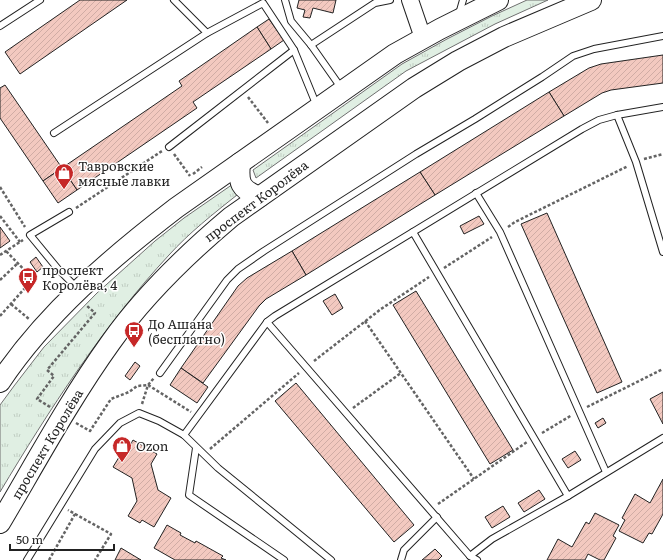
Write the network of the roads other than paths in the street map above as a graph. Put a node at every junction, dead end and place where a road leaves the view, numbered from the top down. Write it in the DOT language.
graph roads {
  1 [pos="40,0"];
  2 [pos="174,0"];
  3 [pos="285,0"];
  4 [pos="390,0"];
  5 [pos="410,0"];
  6 [pos="463,0"];
  7 [pos="498,0"];
  8 [pos="591,0"];
  9 [pos="375,1"];
  10 [pos="458,20"];
  11 [pos="0,26"];
  12 [pos="207,33"];
  13 [pos="663,36"];
  14 [pos="423,38"];
  15 [pos="311,45"];
  16 [pos="294,50"];
  17 [pos="343,90"];
  18 [pos="318,107"];
  19 [pos="663,107"];
  20 [pos="617,115"];
  21 [pos="54,134"];
  22 [pos="169,147"];
  23 [pos="240,163"];
  24 [pos="476,193"];
  25 [pos="259,197"];
  26 [pos="69,212"];
  27 [pos="413,232"];
  28 [pos="663,252"];
  29 [pos="79,290"];
  30 [pos="267,322"];
  31 [pos="160,373"];
  32 [pos="0,382"];
  33 [pos="184,436"];
  34 [pos="663,438"];
  35 [pos="196,448"];
  36 [pos="606,472"];
  37 [pos="568,496"];
  38 [pos="437,517"];
  39 [pos="0,523"];
  40 [pos="470,556"];
  41 [pos="27,560"];
  42 [pos="284,560"];
  43 [pos="331,560"];
  44 [pos="402,560"];
  45 [pos="477,560"];
  1 -- 11 [label="lane"];
  2 -- 12 [label="lane"];
  3 -- 15 [label="lane"];
  4 -- 9 [label="lane"];
  5 -- 14 [label="street"];
  6 -- 10 [label="lane"];
  7 -- 10 [label="main road"];
  8 -- 25 [label="main road, проспект Королёва"];
  9 -- 15 [label="lane"];
  10 -- 14 [label="main road"];
  12 -- 16 [label="lane"];
  12 -- 21 [label="lane"];
  13 -- 31 [label="lane"];
  14 -- 17 [label="main road"];
  15 -- 17 [label="lane"];
  16 -- 18 [label="lane"];
  16 -- 22 [label="lane"];
  17 -- 18 [label="main road"];
  18 -- 23 [label="main road"];
  19 -- 20 [label="lane"];
  20 -- 24 [label="lane"];
  20 -- 28 [label="lane"];
  23 -- 25 [label="main road"];
  23 -- 29 [label="main road"];
  24 -- 27 [label="lane"];
  24 -- 36 [label="lane"];
  25 -- 39 [label="main road, проспект Королёва"];
  26 -- 29 [label="lane"];
  27 -- 30 [label="lane"];
  27 -- 37 [label="lane"];
  29 -- 32 [label="main road"];
  30 -- 33 [label="lane"];
  30 -- 38 [label="lane"];
  33 -- 35 [label="lane"];
  33 -- 41 [label="lane"];
  34 -- 36 [label="lane"];
  35 -- 42 [label="lane"];
  35 -- 43 [label="lane"];
  36 -- 37 [label="lane"];
  37 -- 40 [label="lane"];
  38 -- 40 [label="lane"];
  38 -- 44 [label="lane"];
  40 -- 45 [label="lane"];
}
